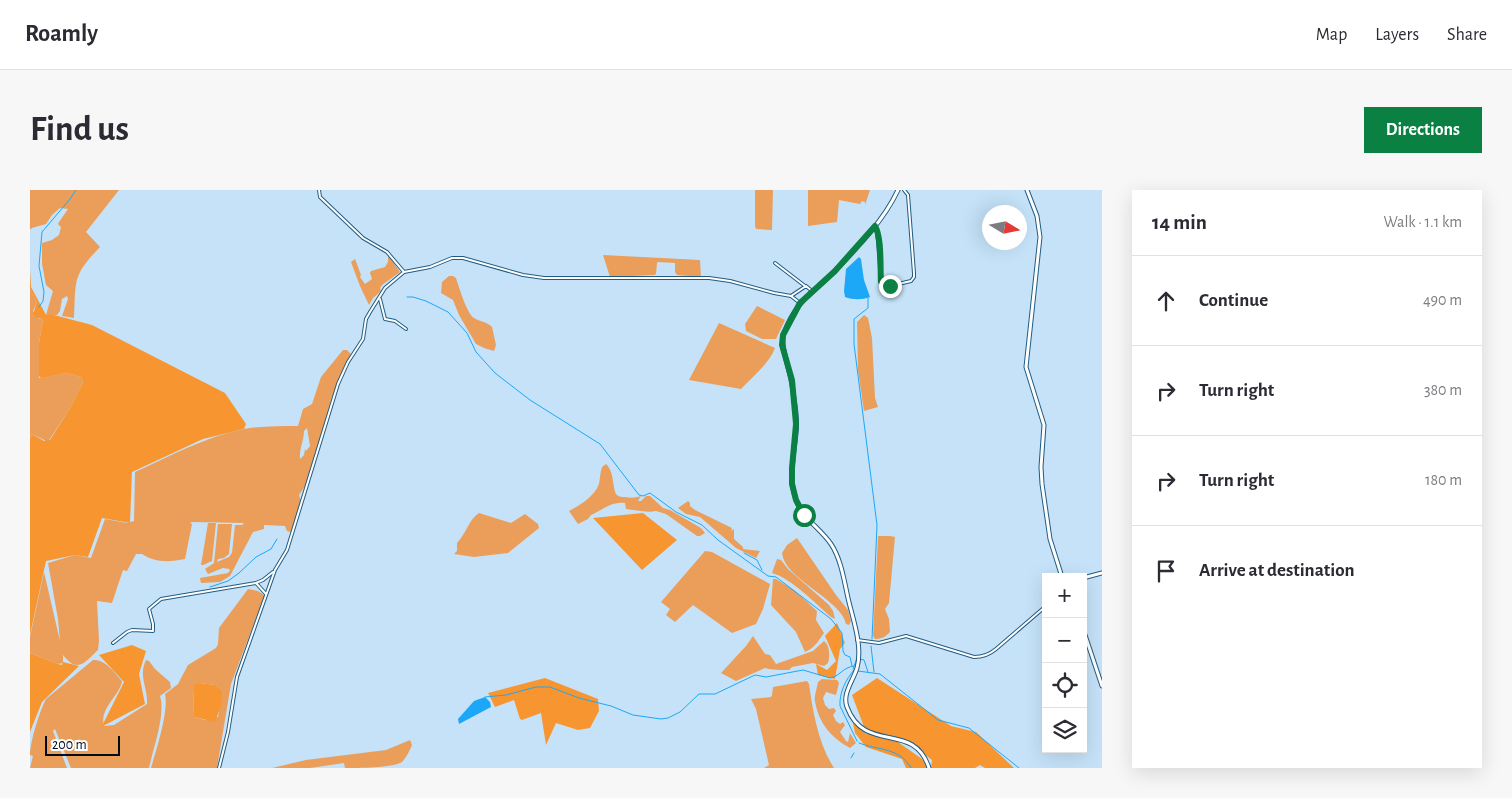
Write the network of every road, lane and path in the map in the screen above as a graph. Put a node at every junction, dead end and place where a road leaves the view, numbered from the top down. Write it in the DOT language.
graph roads {
  1 [pos="319,190"];
  2 [pos="898,190"];
  3 [pos="904,190"];
  4 [pos="1028,190"];
  5 [pos="875,226"];
  6 [pos="775,263"];
  7 [pos="404,272"];
  8 [pos="806,286"];
  9 [pos="812,291"];
  10 [pos="380,296"];
  11 [pos="792,296"];
  12 [pos="800,303"];
  13 [pos="406,328"];
  14 [pos="275,570"];
  15 [pos="1060,573"];
  16 [pos="1102,573"];
  17 [pos="1087,577"];
  18 [pos="256,583"];
  19 [pos="266,594"];
  20 [pos="1042,610"];
  21 [pos="857,640"];
  22 [pos="1087,641"];
  23 [pos="113,643"];
  24 [pos="1102,686"];
  25 [pos="219,768"];
  26 [pos="929,768"];
  1 -- 7 [label="street"];
  2 -- 5 [label="street"];
  3 -- 5 [label="street"];
  4 -- 15 [label="street"];
  5 -- 9 [label="street"];
  6 -- 8 [label="street"];
  7 -- 10 [label="street"];
  7 -- 11 [label="street"];
  8 -- 9 [label="street"];
  8 -- 11 [label="street"];
  9 -- 12 [label="street"];
  10 -- 13 [label="street"];
  10 -- 14 [label="street"];
  11 -- 12 [label="street"];
  12 -- 21 [label="street"];
  14 -- 18 [label="street"];
  14 -- 19 [label="street"];
  16 -- 17 [label="street"];
  18 -- 19 [label="street"];
  18 -- 23 [label="street"];
  19 -- 25 [label="street"];
  20 -- 21 [label="street"];
  21 -- 26 [label="street"];
  22 -- 24 [label="street"];
}
